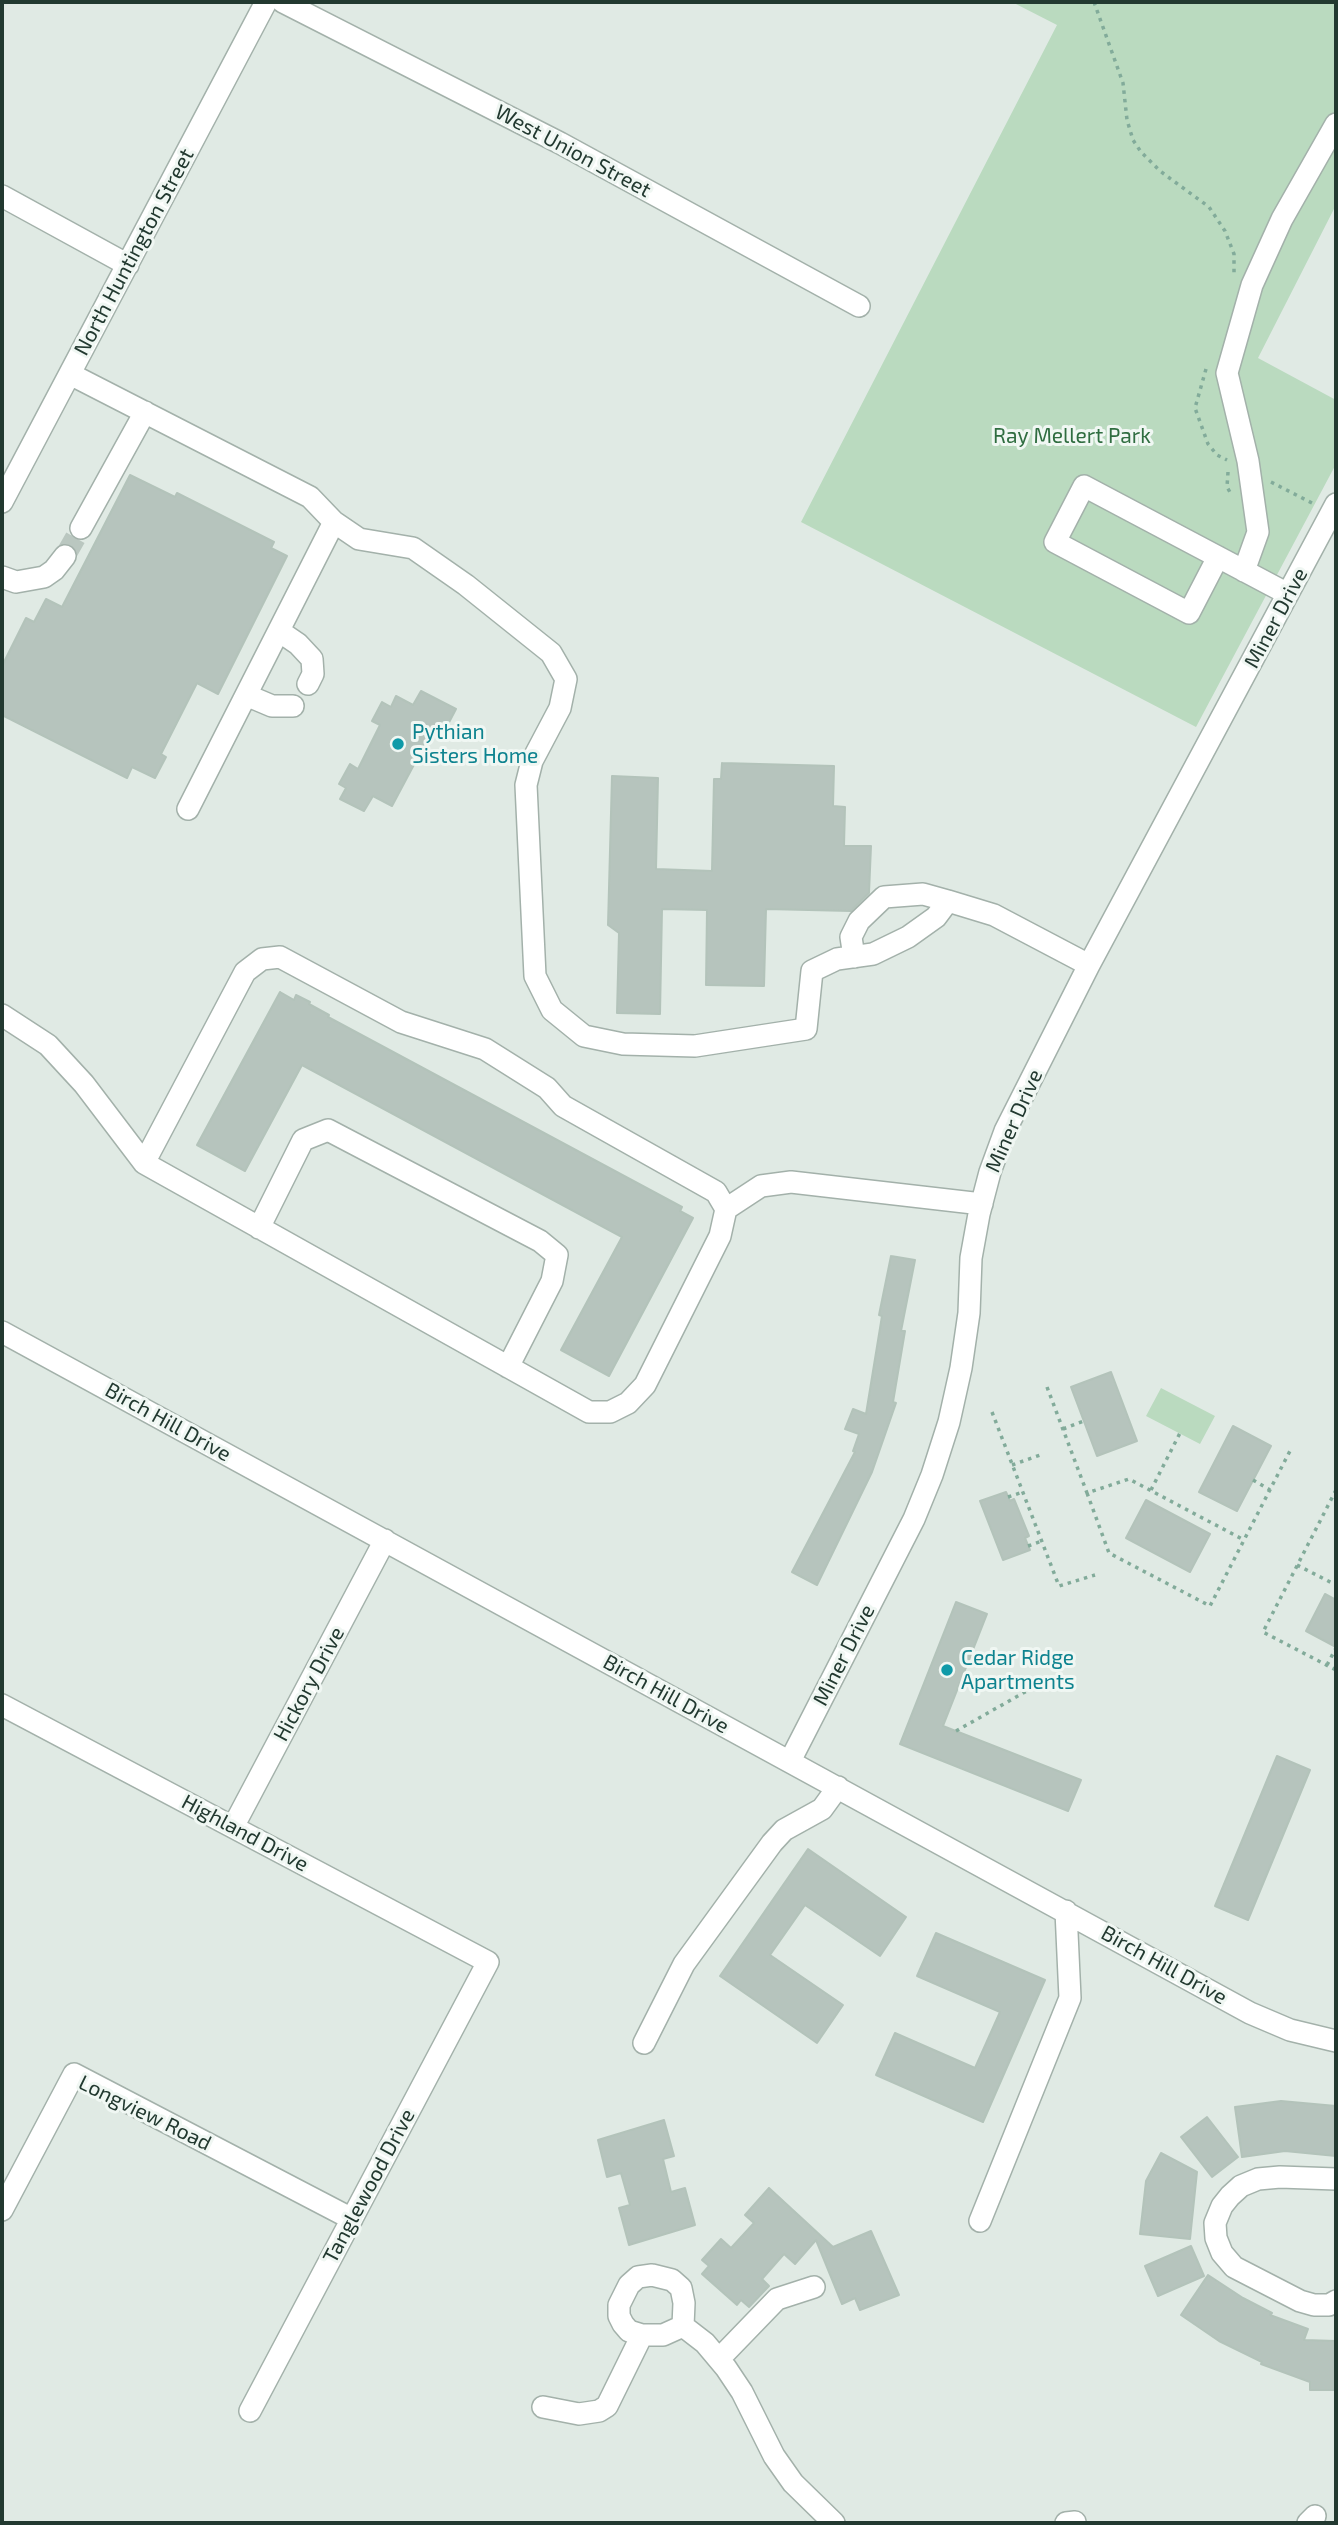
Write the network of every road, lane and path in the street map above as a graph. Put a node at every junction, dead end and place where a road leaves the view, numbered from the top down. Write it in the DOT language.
graph roads {
  1 [pos="265,2"];
  2 [pos="283,2"];
  3 [pos="1094,2"];
  4 [pos="1336,124"];
  5 [pos="2,196"];
  6 [pos="128,265"];
  7 [pos="1232,285"];
  8 [pos="859,306"];
  9 [pos="1206,369"];
  10 [pos="70,374"];
  11 [pos="145,412"];
  12 [pos="1249,471"];
  13 [pos="2,502"];
  14 [pos="1334,509"];
  15 [pos="334,522"];
  16 [pos="81,528"];
  17 [pos="65,556"];
  18 [pos="1219,557"];
  19 [pos="1244,571"];
  20 [pos="2,577"];
  21 [pos="1288,594"];
  22 [pos="279,631"];
  23 [pos="308,684"];
  24 [pos="246,695"];
  25 [pos="293,706"];
  26 [pos="188,809"];
  27 [pos="948,901"];
  28 [pos="854,957"];
  29 [pos="1089,965"];
  30 [pos="2,1014"];
  31 [pos="144,1163"];
  32 [pos="982,1204"];
  33 [pos="726,1209"];
  34 [pos="258,1227"];
  35 [pos="2,1332"];
  36 [pos="509,1367"];
  37 [pos="1047,1387"];
  38 [pos="992,1412"];
  39 [pos="1084,1421"];
  40 [pos="1063,1429"];
  41 [pos="1180,1433"];
  42 [pos="1292,1447"];
  43 [pos="1043,1454"];
  44 [pos="1012,1465"];
  45 [pos="1253,1480"];
  46 [pos="1151,1490"];
  47 [pos="1270,1490"];
  48 [pos="1336,1490"];
  49 [pos="1023,1492"];
  50 [pos="1087,1493"];
  51 [pos="1008,1497"];
  52 [pos="384,1540"];
  53 [pos="1244,1540"];
  54 [pos="1042,1541"];
  55 [pos="1028,1546"];
  56 [pos="1297,1565"];
  57 [pos="1095,1575"];
  58 [pos="1336,1585"];
  59 [pos="1336,1648"];
  60 [pos="1327,1665"];
  61 [pos="1336,1670"];
  62 [pos="1032,1688"];
  63 [pos="2,1705"];
  64 [pos="957,1731"];
  65 [pos="790,1761"];
  66 [pos="838,1787"];
  67 [pos="233,1827"];
  68 [pos="1066,1911"];
  69 [pos="488,1962"];
  70 [pos="1336,2041"];
  71 [pos="644,2043"];
  72 [pos="1336,2179"];
  73 [pos="2,2210"];
  74 [pos="352,2218"];
  75 [pos="980,2221"];
  76 [pos="814,2287"];
  77 [pos="1336,2301"];
  78 [pos="683,2326"];
  79 [pos="642,2335"];
  80 [pos="719,2359"];
  81 [pos="542,2407"];
  82 [pos="250,2411"];
  83 [pos="834,2523"];
  1 -- 6 [label="street, North Huntington Street"];
  2 -- 8 [label="street, West Union Street"];
  3 -- 7 [label="path"];
  4 -- 12 [label="street"];
  5 -- 6 [label="street"];
  6 -- 10 [label="street, North Huntington Street"];
  9 -- 12 [label="path"];
  10 -- 11 [label="street"];
  10 -- 13 [label="street, North Huntington Street"];
  11 -- 15 [label="street"];
  11 -- 16 [label="street"];
  12 -- 14 [label="path"];
  12 -- 19 [label="street"];
  14 -- 21 [label="street, Miner Drive"];
  15 -- 22 [label="street"];
  15 -- 28 [label="street"];
  17 -- 20 [label="street"];
  18 -- 18 [label="street"];
  18 -- 19 [label="street"];
  19 -- 21 [label="street"];
  21 -- 29 [label="street, Miner Drive"];
  22 -- 23 [label="street"];
  22 -- 24 [label="street"];
  24 -- 25 [label="street"];
  24 -- 26 [label="street"];
  27 -- 28 [label="street"];
  27 -- 28 [label="street"];
  27 -- 29 [label="street"];
  29 -- 32 [label="street, Miner Drive"];
  30 -- 31 [label="street"];
  31 -- 33 [label="street"];
  31 -- 34 [label="street"];
  32 -- 33 [label="street"];
  32 -- 65 [label="street, Miner Drive"];
  33 -- 36 [label="street"];
  34 -- 36 [label="street"];
  34 -- 36 [label="street"];
  35 -- 52 [label="street, Birch Hill Drive"];
  37 -- 40 [label="path"];
  38 -- 44 [label="path"];
  39 -- 40 [label="path"];
  40 -- 50 [label="path"];
  41 -- 46 [label="path"];
  42 -- 47 [label="path"];
  43 -- 44 [label="path"];
  44 -- 49 [label="path"];
  45 -- 47 [label="path"];
  46 -- 50 [label="path"];
  46 -- 53 [label="path"];
  47 -- 53 [label="path"];
  48 -- 56 [label="path"];
  49 -- 51 [label="path"];
  49 -- 54 [label="path"];
  50 -- 53 [label="path"];
  52 -- 65 [label="street, Birch Hill Drive"];
  52 -- 67 [label="street, Hickory Drive"];
  54 -- 55 [label="path"];
  54 -- 57 [label="path"];
  56 -- 58 [label="path"];
  56 -- 60 [label="path"];
  59 -- 60 [label="path"];
  60 -- 61 [label="path"];
  62 -- 64 [label="path"];
  63 -- 67 [label="street, Highland Drive"];
  65 -- 66 [label="street, Birch Hill Drive"];
  66 -- 68 [label="street, Birch Hill Drive"];
  66 -- 71 [label="street"];
  67 -- 69 [label="street, Highland Drive"];
  68 -- 70 [label="street, Birch Hill Drive"];
  68 -- 75 [label="street"];
  69 -- 74 [label="street, Tanglewood Drive"];
  72 -- 77 [label="street"];
  73 -- 74 [label="street, Longview Road"];
  74 -- 82 [label="street, Tanglewood Drive"];
  76 -- 80 [label="street"];
  78 -- 79 [label="street"];
  78 -- 79 [label="street"];
  78 -- 80 [label="street"];
  79 -- 81 [label="street"];
  80 -- 83 [label="street"];
}
